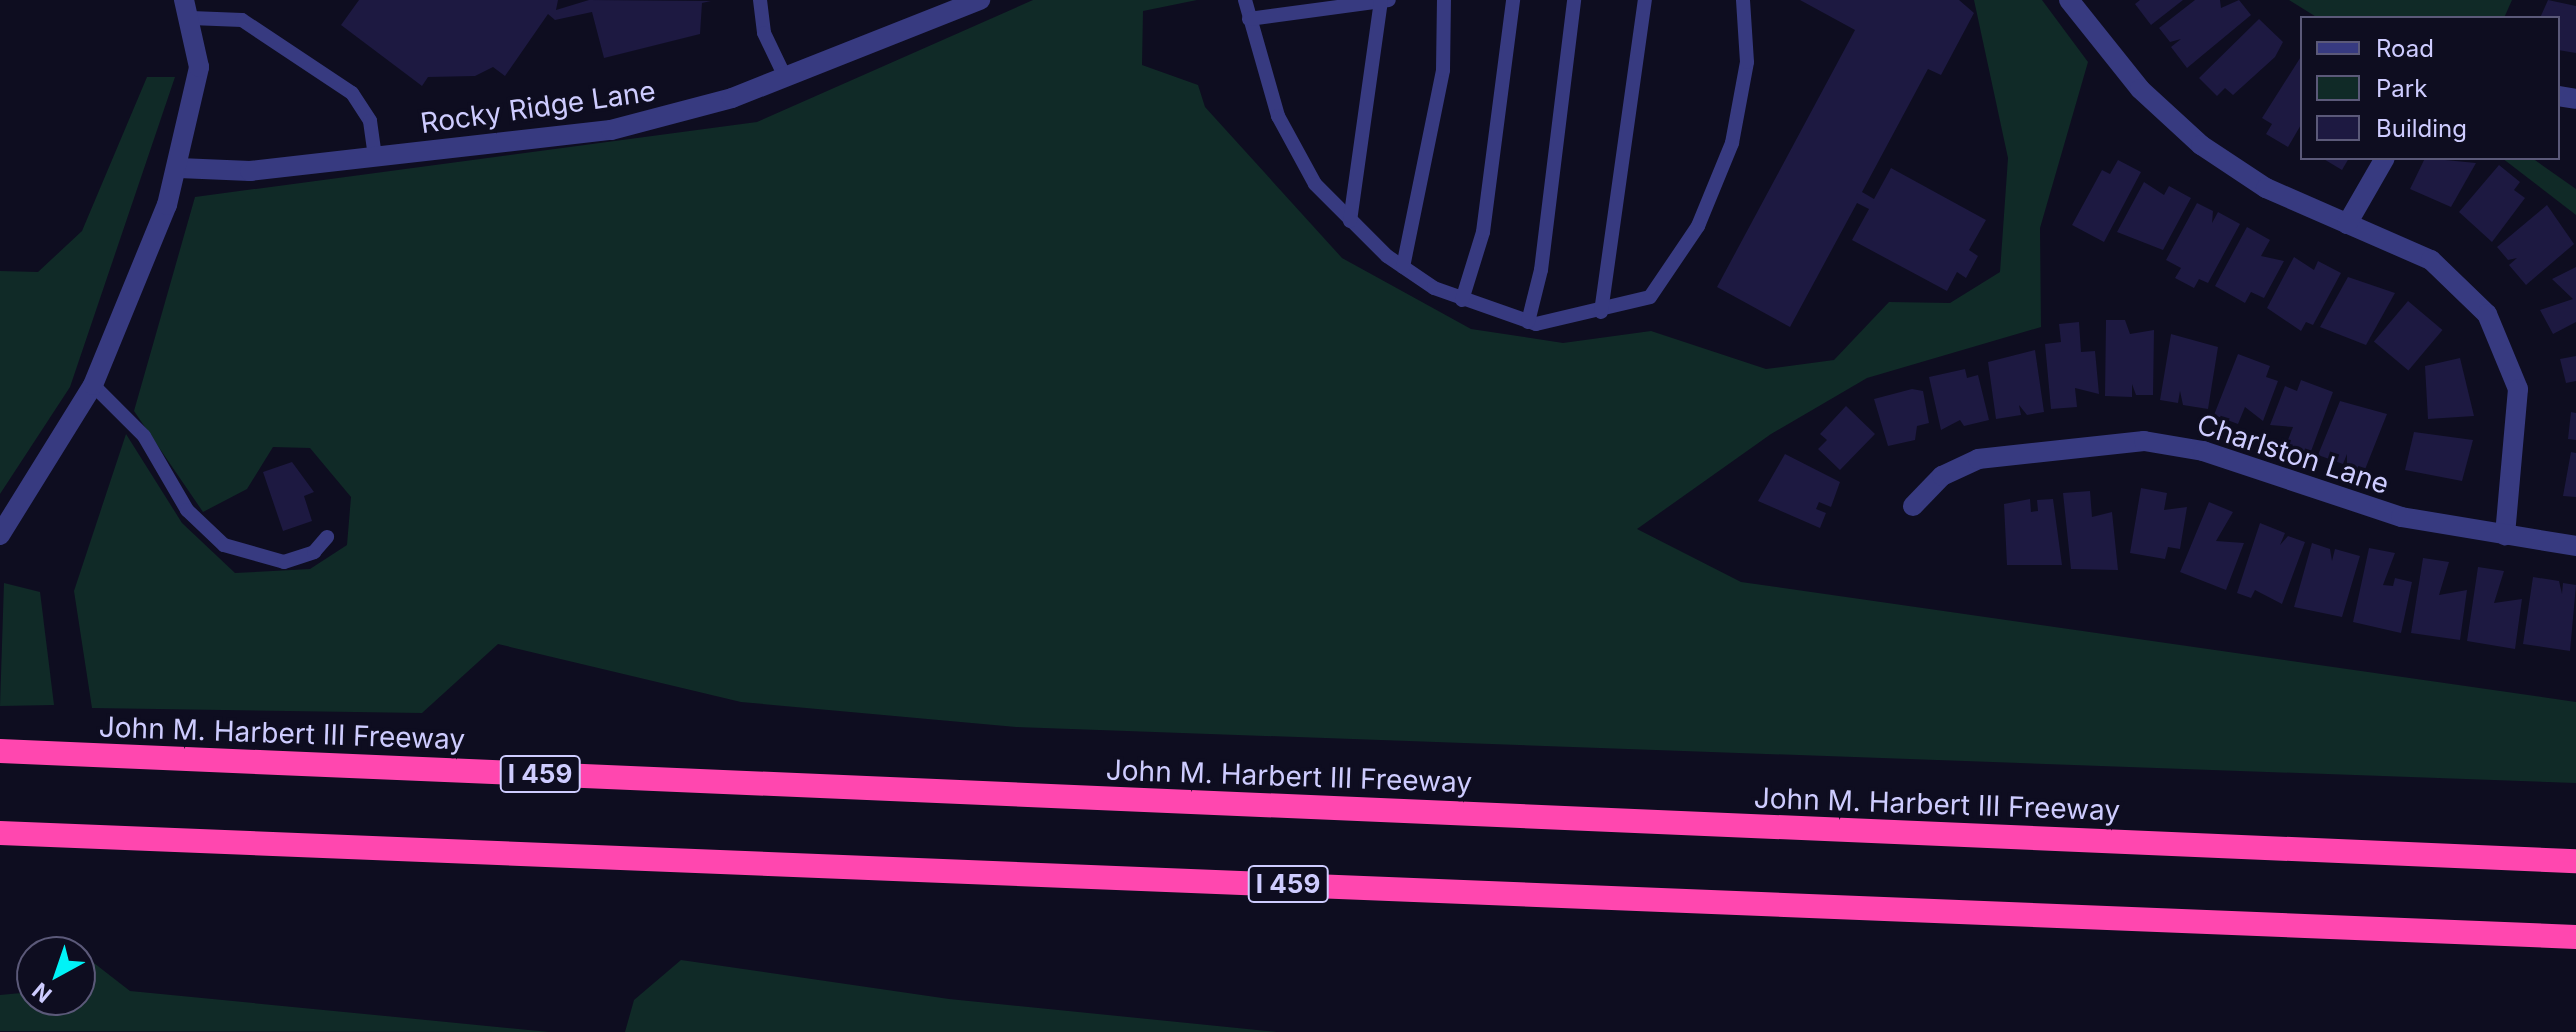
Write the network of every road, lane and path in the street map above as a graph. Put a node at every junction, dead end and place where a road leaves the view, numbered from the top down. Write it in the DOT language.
graph roads {
  1 [pos="760,0"];
  2 [pos="980,0"];
  3 [pos="1245,0"];
  4 [pos="1389,0"];
  5 [pos="1444,0"];
  6 [pos="1513,0"];
  7 [pos="1574,0"];
  8 [pos="1645,0"];
  9 [pos="1743,0"];
  10 [pos="2069,0"];
  11 [pos="1381,1"];
  12 [pos="188,9"];
  13 [pos="1249,19"];
  14 [pos="786,79"];
  15 [pos="375,156"];
  16 [pos="2384,160"];
  17 [pos="179,168"];
  18 [pos="1350,221"];
  19 [pos="2347,224"];
  20 [pos="1403,267"];
  21 [pos="1462,300"];
  22 [pos="1601,312"];
  23 [pos="1528,322"];
  24 [pos="93,385"];
  25 [pos="1913,506"];
  26 [pos="0,535"];
  27 [pos="2505,535"];
  28 [pos="327,537"];
  29 [pos="2576,546"];
  30 [pos="0,751"];
  31 [pos="0,833"];
  32 [pos="2576,861"];
  33 [pos="2576,937"];
  1 -- 14 [label="lane"];
  2 -- 14 [label="street, Rocky Ridge Lane"];
  3 -- 13 [label="lane"];
  4 -- 11 [label="lane"];
  5 -- 20 [label="lane"];
  6 -- 21 [label="lane"];
  7 -- 23 [label="lane"];
  8 -- 22 [label="lane"];
  9 -- 22 [label="lane"];
  10 -- 19 [label="street"];
  11 -- 13 [label="lane"];
  11 -- 18 [label="lane"];
  12 -- 15 [label="lane"];
  12 -- 17 [label="street"];
  13 -- 18 [label="lane"];
  14 -- 15 [label="street, Rocky Ridge Lane"];
  15 -- 17 [label="street, Rocky Ridge Lane"];
  16 -- 19 [label="street"];
  17 -- 24 [label="street"];
  18 -- 20 [label="lane"];
  19 -- 27 [label="street"];
  20 -- 21 [label="lane"];
  21 -- 23 [label="lane"];
  22 -- 23 [label="lane"];
  24 -- 26 [label="street"];
  24 -- 28 [label="lane"];
  25 -- 27 [label="street, Charlston Lane"];
  27 -- 29 [label="street, Charlston Lane"];
  30 -- 32 [label="highway, John M. Harbert III Freeway / I 459"];
  31 -- 33 [label="highway, I 459"];
}
